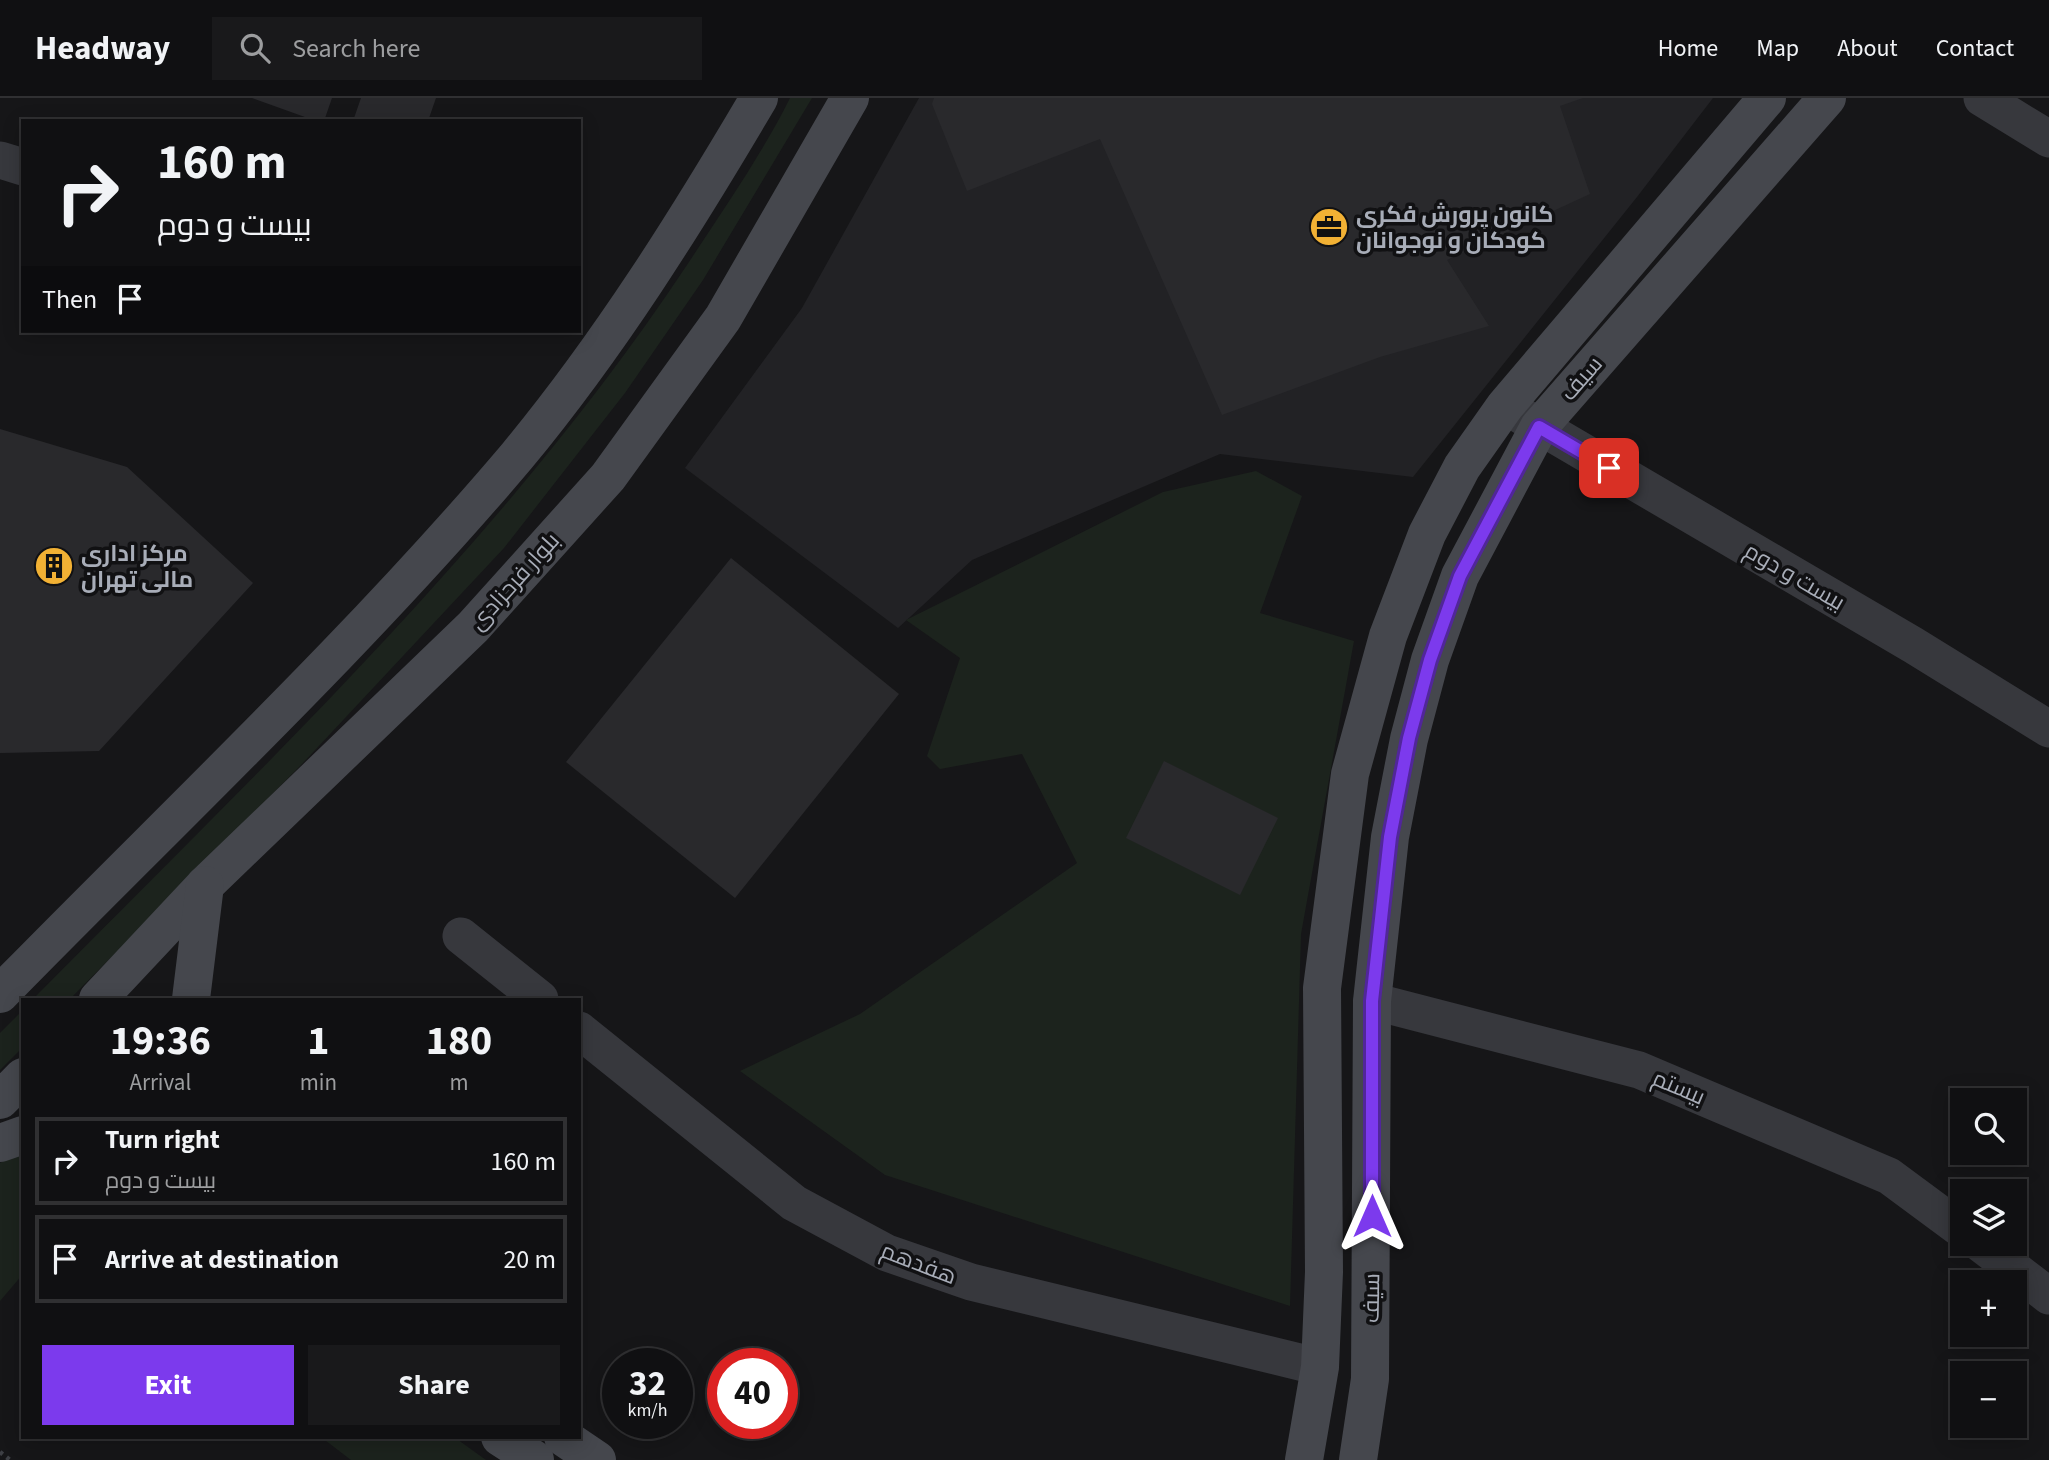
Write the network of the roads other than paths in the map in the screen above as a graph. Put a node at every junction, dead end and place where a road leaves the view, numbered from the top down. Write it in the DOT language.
graph roads {
  1 [pos="759,98"];
  2 [pos="850,98"];
  3 [pos="1767,98"];
  4 [pos="1827,98"];
  5 [pos="1982,98"];
  6 [pos="2049,139"];
  7 [pos="0,160"];
  8 [pos="21,166"];
  9 [pos="1505,406"];
  10 [pos="1539,427"];
  11 [pos="2049,729"];
  12 [pos="205,885"];
  13 [pos="461,936"];
  14 [pos="3,986"];
  15 [pos="1322,988"];
  16 [pos="99,998"];
  17 [pos="191,998"];
  18 [pos="539,998"];
  19 [pos="1372,1001"];
  20 [pos="581,1033"];
  21 [pos="21,1078"];
  22 [pos="0,1100"];
  23 [pos="21,1136"];
  24 [pos="0,1143"];
  25 [pos="1950,1221"];
  26 [pos="1996,1256"];
  27 [pos="2049,1296"];
  28 [pos="1320,1367"];
  29 [pos="1370,1379"];
  30 [pos="503,1439"];
  31 [pos="566,1439"];
  32 [pos="535,1460"];
  33 [pos="597,1460"];
  34 [pos="1304,1460"];
  35 [pos="1358,1460"];
  1 -- 14 [label="street"];
  2 -- 12 [label="street, بلوار فرحزادی"];
  3 -- 9 [label="street, سیف"];
  4 -- 10 [label="street, سیف"];
  5 -- 6 [label="street"];
  7 -- 8 [label="street"];
  9 -- 10 [label="street, بیست و دوم"];
  9 -- 15 [label="street, سیف"];
  10 -- 11 [label="street, بیست و دوم"];
  10 -- 19 [label="street, سیف"];
  12 -- 16 [label="street, بلوار فرحزادی"];
  12 -- 17 [label="street"];
  13 -- 18 [label="street"];
  15 -- 19 [label="street"];
  15 -- 28 [label="street, سیف"];
  19 -- 25 [label="street, بیستم"];
  19 -- 29 [label="street, سیف"];
  20 -- 28 [label="street, هفدهم"];
  21 -- 22 [label="street"];
  23 -- 24 [label="street"];
  26 -- 27 [label="street"];
  28 -- 29 [label="street"];
  28 -- 34 [label="street, سیف"];
  29 -- 35 [label="street, سیف"];
  30 -- 32 [label="street"];
  31 -- 33 [label="street"];
}
